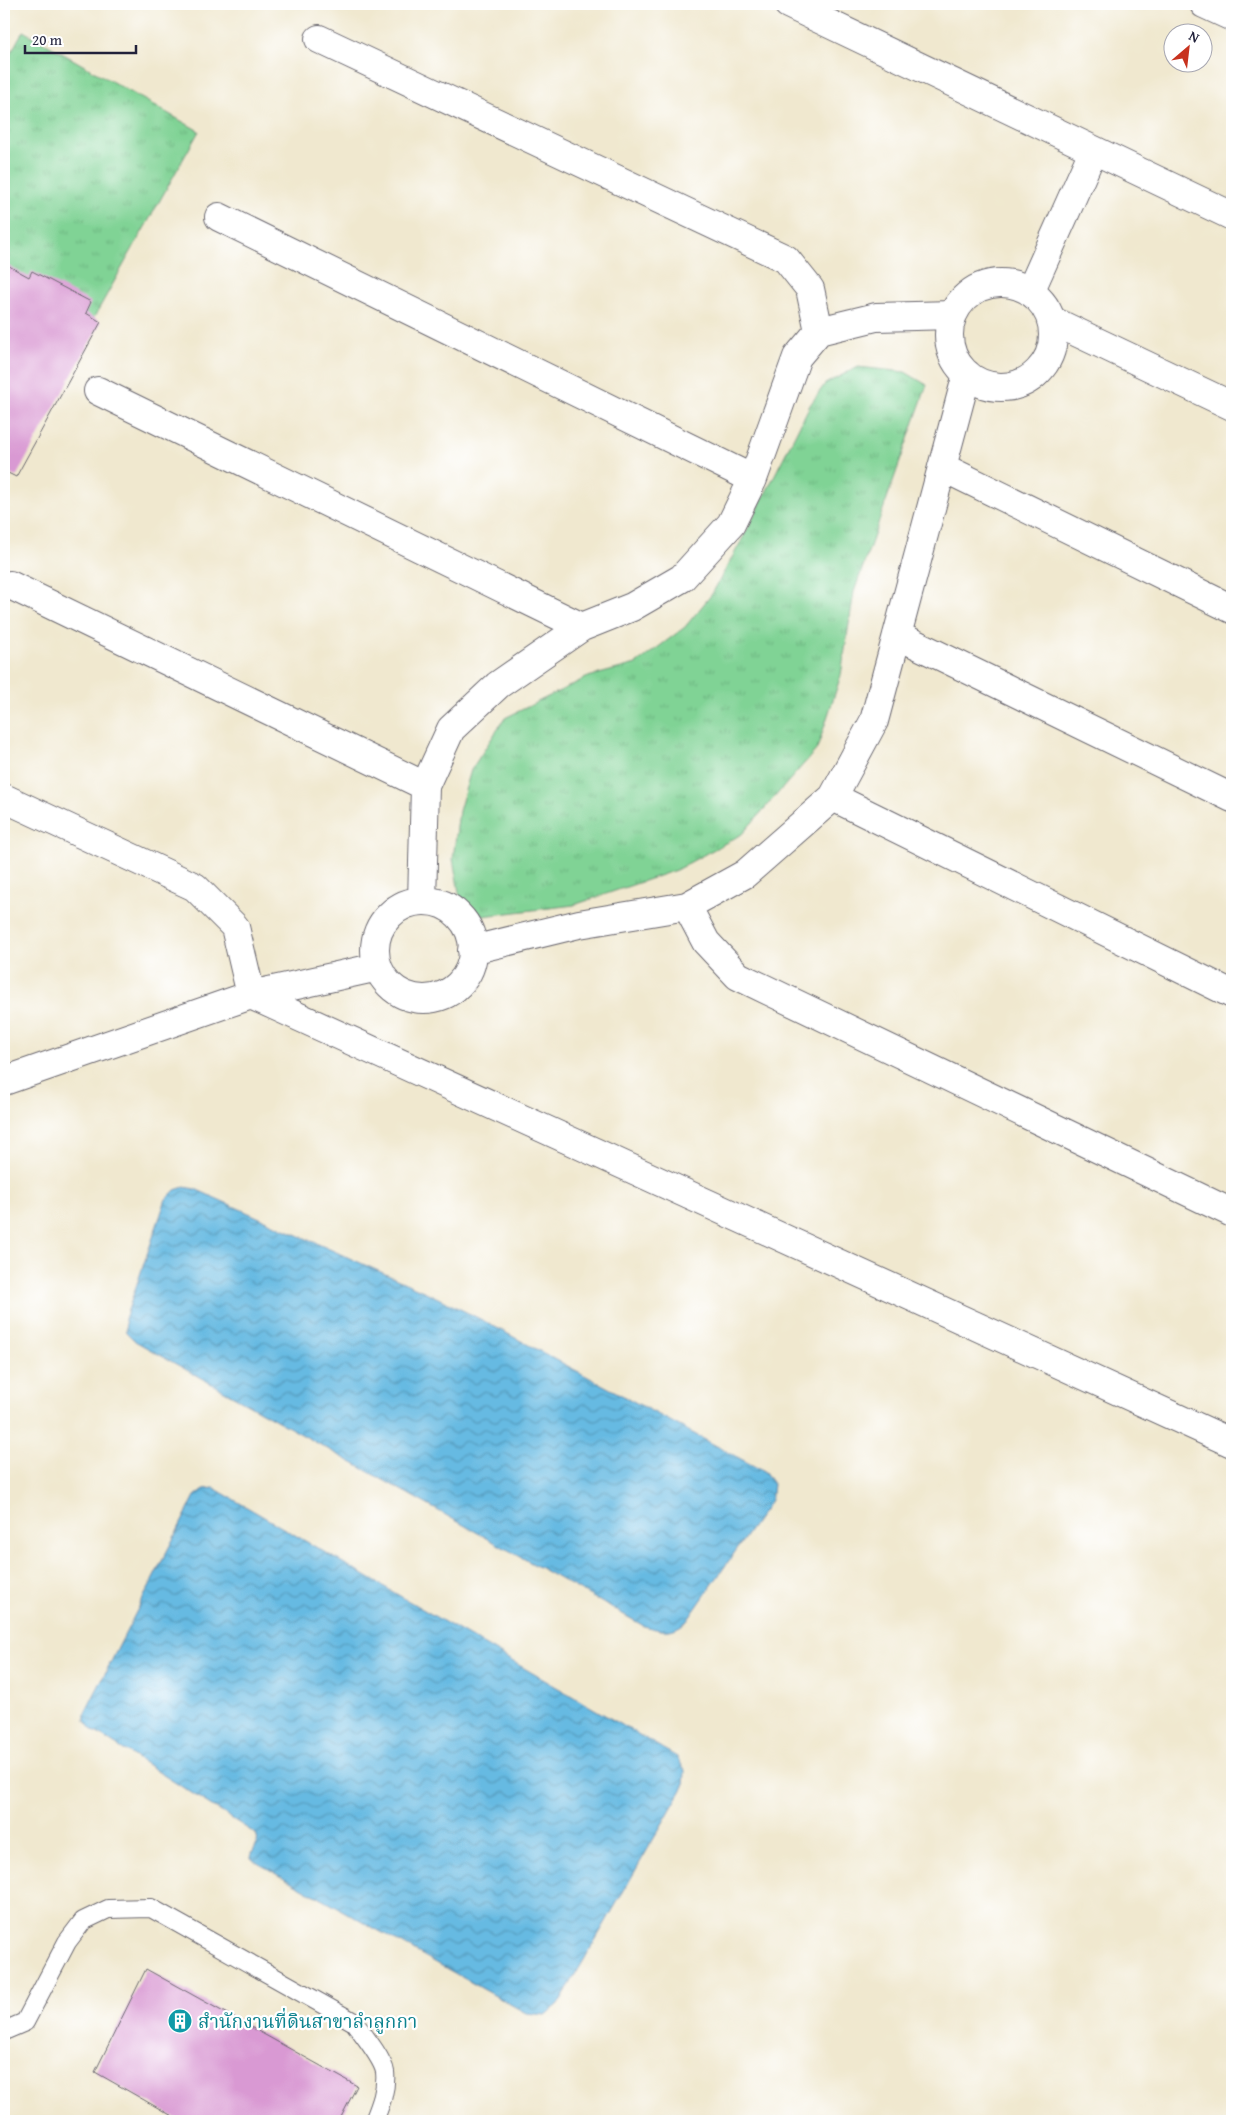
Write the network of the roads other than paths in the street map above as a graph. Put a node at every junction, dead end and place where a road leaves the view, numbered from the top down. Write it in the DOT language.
graph roads {
  1 [pos="788,4"];
  2 [pos="1204,4"];
  3 [pos="1232,17"];
  4 [pos="319,39"];
  5 [pos="1093,151"];
  6 [pos="1232,216"];
  7 [pos="219,217"];
  8 [pos="1030,292"];
  9 [pos="953,315"];
  10 [pos="1052,320"];
  11 [pos="819,331"];
  12 [pos="967,374"];
  13 [pos="98,391"];
  14 [pos="1232,406"];
  15 [pos="942,467"];
  16 [pos="753,479"];
  17 [pos="10,585"];
  18 [pos="1232,609"];
  19 [pos="582,627"];
  20 [pos="897,635"];
  21 [pos="425,786"];
  22 [pos="833,797"];
  23 [pos="4,798"];
  24 [pos="1232,798"];
  25 [pos="422,901"];
  26 [pos="687,906"];
  27 [pos="472,950"];
  28 [pos="378,967"];
  29 [pos="1232,994"];
  30 [pos="251,995"];
  31 [pos="4,1080"];
  32 [pos="1232,1213"];
  33 [pos="1232,1443"];
  34 [pos="4,2031"];
  35 [pos="374,2121"];
  1 -- 5 [label="street"];
  2 -- 3 [label="street"];
  4 -- 11 [label="street"];
  5 -- 6 [label="street"];
  5 -- 8 [label="street"];
  7 -- 16 [label="street"];
  8 -- 9 [label="street"];
  8 -- 10 [label="street"];
  9 -- 11 [label="street"];
  9 -- 12 [label="street"];
  10 -- 12 [label="street"];
  10 -- 14 [label="street"];
  11 -- 16 [label="street"];
  12 -- 15 [label="street"];
  13 -- 19 [label="street"];
  15 -- 18 [label="street"];
  15 -- 20 [label="street"];
  16 -- 19 [label="street"];
  17 -- 21 [label="street"];
  19 -- 21 [label="street"];
  20 -- 22 [label="street"];
  20 -- 24 [label="street"];
  21 -- 25 [label="street"];
  22 -- 26 [label="street"];
  22 -- 29 [label="street"];
  23 -- 30 [label="street"];
  25 -- 27 [label="street"];
  25 -- 28 [label="street"];
  26 -- 27 [label="street"];
  26 -- 32 [label="street"];
  27 -- 28 [label="street"];
  28 -- 30 [label="street"];
  30 -- 31 [label="street"];
  30 -- 33 [label="street"];
  34 -- 35 [label="lane"];
}
